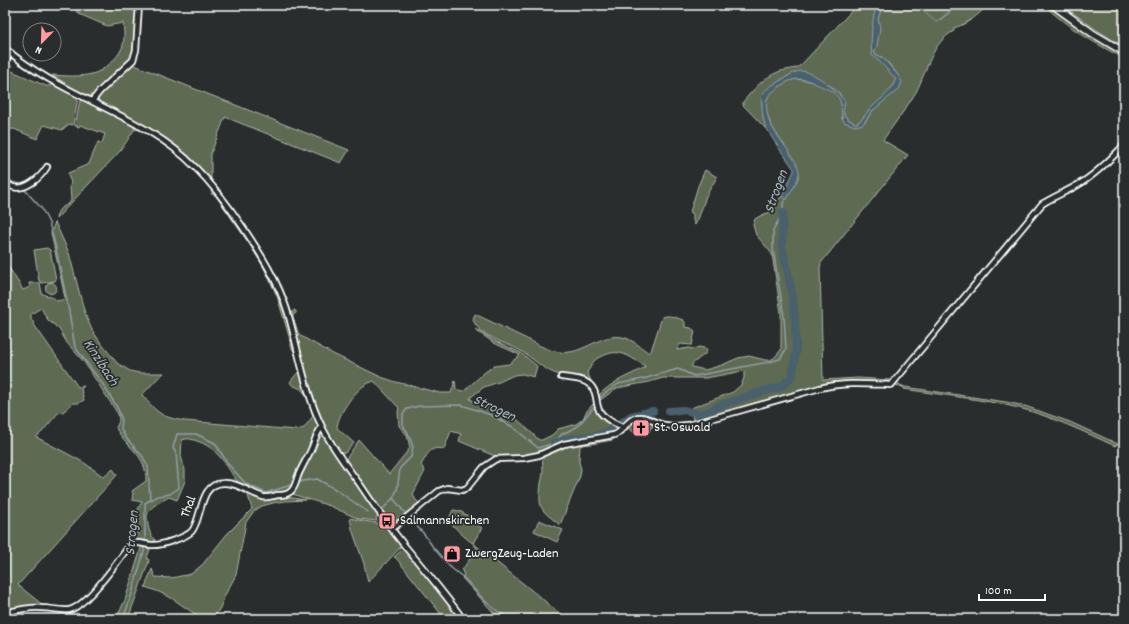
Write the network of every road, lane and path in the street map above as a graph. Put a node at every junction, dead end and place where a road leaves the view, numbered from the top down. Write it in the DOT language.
graph roads {
  1 [pos="139,5"];
  2 [pos="1053,5"];
  3 [pos="5,49"];
  4 [pos="1124,52"];
  5 [pos="11,53"];
  6 [pos="5,61"];
  7 [pos="92,101"];
  8 [pos="1124,145"];
  9 [pos="47,167"];
  10 [pos="5,181"];
  11 [pos="561,377"];
  12 [pos="322,427"];
  13 [pos="622,427"];
  14 [pos="392,530"];
  15 [pos="5,613"];
  16 [pos="463,619"];
  1 -- 7 [label="street"];
  2 -- 4 [label="main road"];
  3 -- 5 [label="street"];
  5 -- 6 [label="street"];
  5 -- 7 [label="street"];
  7 -- 12 [label="street"];
  8 -- 13 [label="street"];
  9 -- 10 [label="street"];
  11 -- 13 [label="street"];
  12 -- 14 [label="street"];
  12 -- 15 [label="street, Thal"];
  13 -- 14 [label="street"];
  14 -- 16 [label="street"];
}
